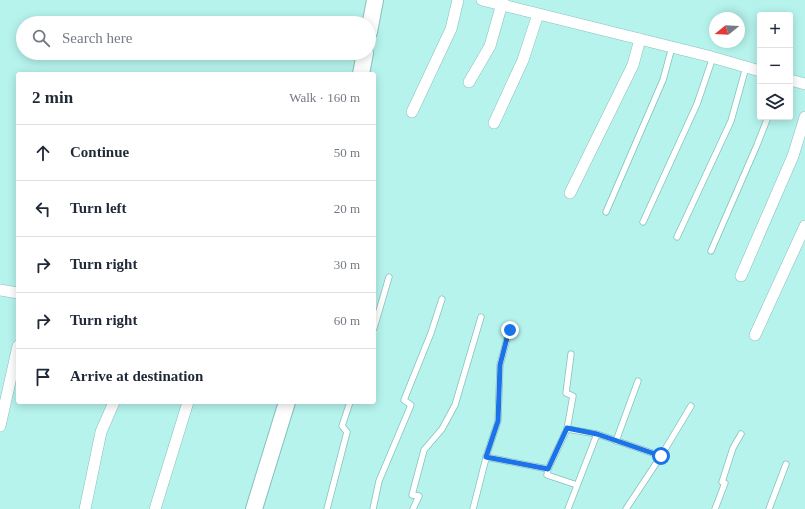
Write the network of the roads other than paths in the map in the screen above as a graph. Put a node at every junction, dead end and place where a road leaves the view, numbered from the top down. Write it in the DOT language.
graph roads {
  1 [pos="376,0"];
  2 [pos="458,0"];
  3 [pos="482,0"];
  4 [pos="502,2"];
  5 [pos="538,14"];
  6 [pos="372,16"];
  7 [pos="640,39"];
  8 [pos="672,47"];
  9 [pos="713,57"];
  10 [pos="364,60"];
  11 [pos="746,67"];
  12 [pos="757,70"];
  13 [pos="361,72"];
  14 [pos="793,81"];
  15 [pos="469,82"];
  16 [pos="805,84"];
  17 [pos="412,112"];
  18 [pos="805,117"];
  19 [pos="767,120"];
  20 [pos="494,123"];
  21 [pos="570,193"];
  22 [pos="606,212"];
  23 [pos="643,222"];
  24 [pos="805,226"];
  25 [pos="677,237"];
  26 [pos="711,251"];
  27 [pos="741,276"];
  28 [pos="389,278"];
  29 [pos="0,290"];
  30 [pos="16,293"];
  31 [pos="442,299"];
  32 [pos="481,317"];
  33 [pos="376,321"];
  34 [pos="510,330"];
  35 [pos="755,335"];
  36 [pos="571,354"];
  37 [pos="16,355"];
  38 [pos="638,381"];
  39 [pos="113,404"];
  40 [pos="187,404"];
  41 [pos="286,404"];
  42 [pos="349,404"];
  43 [pos="691,406"];
  44 [pos="0,426"];
  45 [pos="567,428"];
  46 [pos="597,434"];
  47 [pos="741,434"];
  48 [pos="616,441"];
  49 [pos="661,456"];
  50 [pos="486,457"];
  51 [pos="786,464"];
  52 [pos="548,469"];
  53 [pos="577,485"];
  54 [pos="85,509"];
  55 [pos="154,509"];
  56 [pos="254,509"];
  57 [pos="327,509"];
  58 [pos="373,509"];
  59 [pos="413,509"];
  60 [pos="473,509"];
  61 [pos="568,509"];
  62 [pos="626,509"];
  63 [pos="715,509"];
  64 [pos="768,509"];
  1 -- 6 [label="main road"];
  2 -- 17 [label="street"];
  3 -- 4 [label="street"];
  4 -- 5 [label="street"];
  4 -- 15 [label="street"];
  5 -- 7 [label="street"];
  5 -- 20 [label="street"];
  7 -- 8 [label="street"];
  7 -- 21 [label="street"];
  8 -- 9 [label="street"];
  8 -- 22 [label="lane"];
  9 -- 11 [label="street"];
  9 -- 23 [label="lane"];
  10 -- 13 [label="main road"];
  11 -- 12 [label="street"];
  11 -- 25 [label="lane"];
  14 -- 16 [label="street"];
  18 -- 27 [label="street"];
  19 -- 26 [label="lane"];
  24 -- 35 [label="street"];
  28 -- 33 [label="lane"];
  29 -- 30 [label="street"];
  31 -- 58 [label="lane"];
  32 -- 59 [label="lane"];
  34 -- 50 [label="lane"];
  36 -- 45 [label="lane"];
  37 -- 44 [label="street"];
  38 -- 48 [label="lane"];
  39 -- 54 [label="street"];
  40 -- 55 [label="street"];
  41 -- 56 [label="main road"];
  42 -- 57 [label="lane"];
  43 -- 49 [label="lane"];
  45 -- 46 [label="lane"];
  45 -- 52 [label="lane"];
  46 -- 48 [label="lane"];
  46 -- 53 [label="lane"];
  47 -- 63 [label="lane"];
  48 -- 49 [label="lane"];
  49 -- 62 [label="lane"];
  50 -- 52 [label="lane"];
  50 -- 60 [label="lane"];
  51 -- 64 [label="lane"];
  52 -- 53 [label="lane"];
  53 -- 61 [label="lane"];
}
